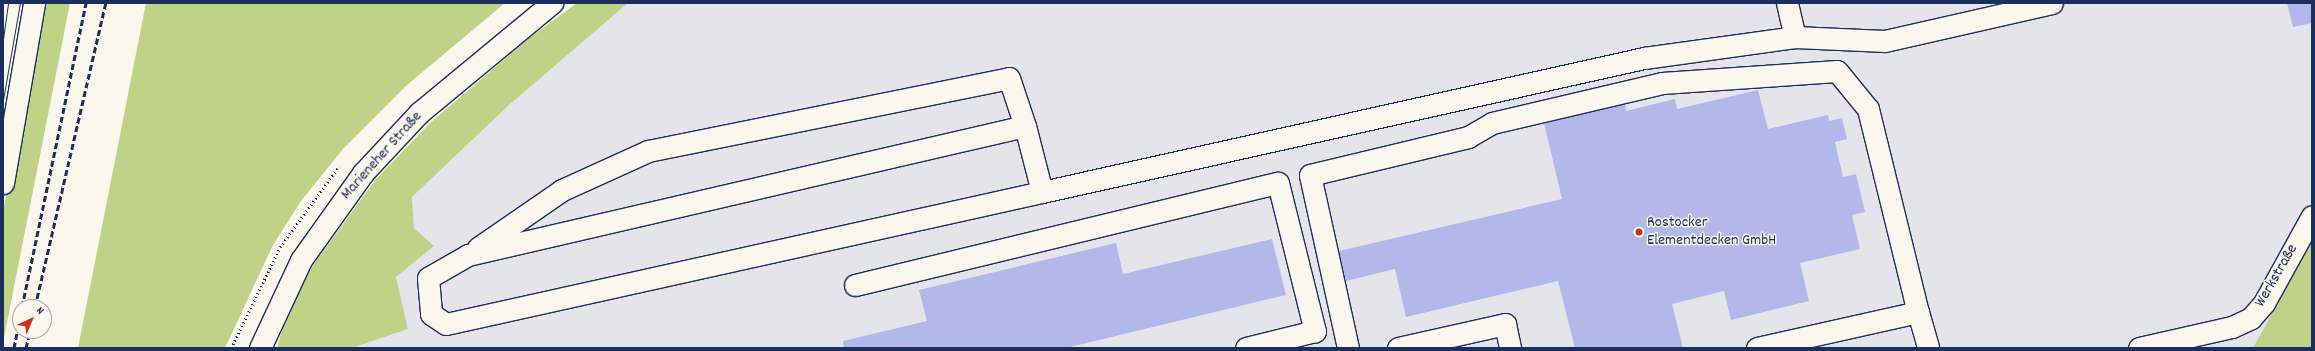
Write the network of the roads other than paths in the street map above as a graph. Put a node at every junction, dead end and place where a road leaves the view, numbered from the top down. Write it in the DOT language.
graph roads {
  1 [pos="34,3"];
  2 [pos="552,3"];
  3 [pos="1787,3"];
  4 [pos="2052,3"];
  5 [pos="1795,37"];
  6 [pos="1025,126"];
  7 [pos="3,183"];
  8 [pos="1042,192"];
  9 [pos="2312,216"];
  10 [pos="468,255"];
  11 [pos="854,285"];
  12 [pos="1918,312"];
  13 [pos="260,348"];
  14 [pos="1246,348"];
  15 [pos="1348,348"];
  16 [pos="1398,348"];
  17 [pos="1510,348"];
  18 [pos="1757,348"];
  19 [pos="1928,348"];
  20 [pos="2139,348"];
  1 -- 7 [label="street"];
  2 -- 13 [label="street, Marieneher Straße"];
  3 -- 5 [label="street"];
  4 -- 5 [label="street"];
  5 -- 8 [label="street"];
  6 -- 8 [label="street"];
  6 -- 10 [label="street"];
  6 -- 10 [label="street"];
  8 -- 10 [label="street"];
  9 -- 20 [label="street, Werkstraße"];
  11 -- 14 [label="street"];
  12 -- 15 [label="street"];
  12 -- 18 [label="street"];
  12 -- 19 [label="street"];
  16 -- 17 [label="street"];
}
